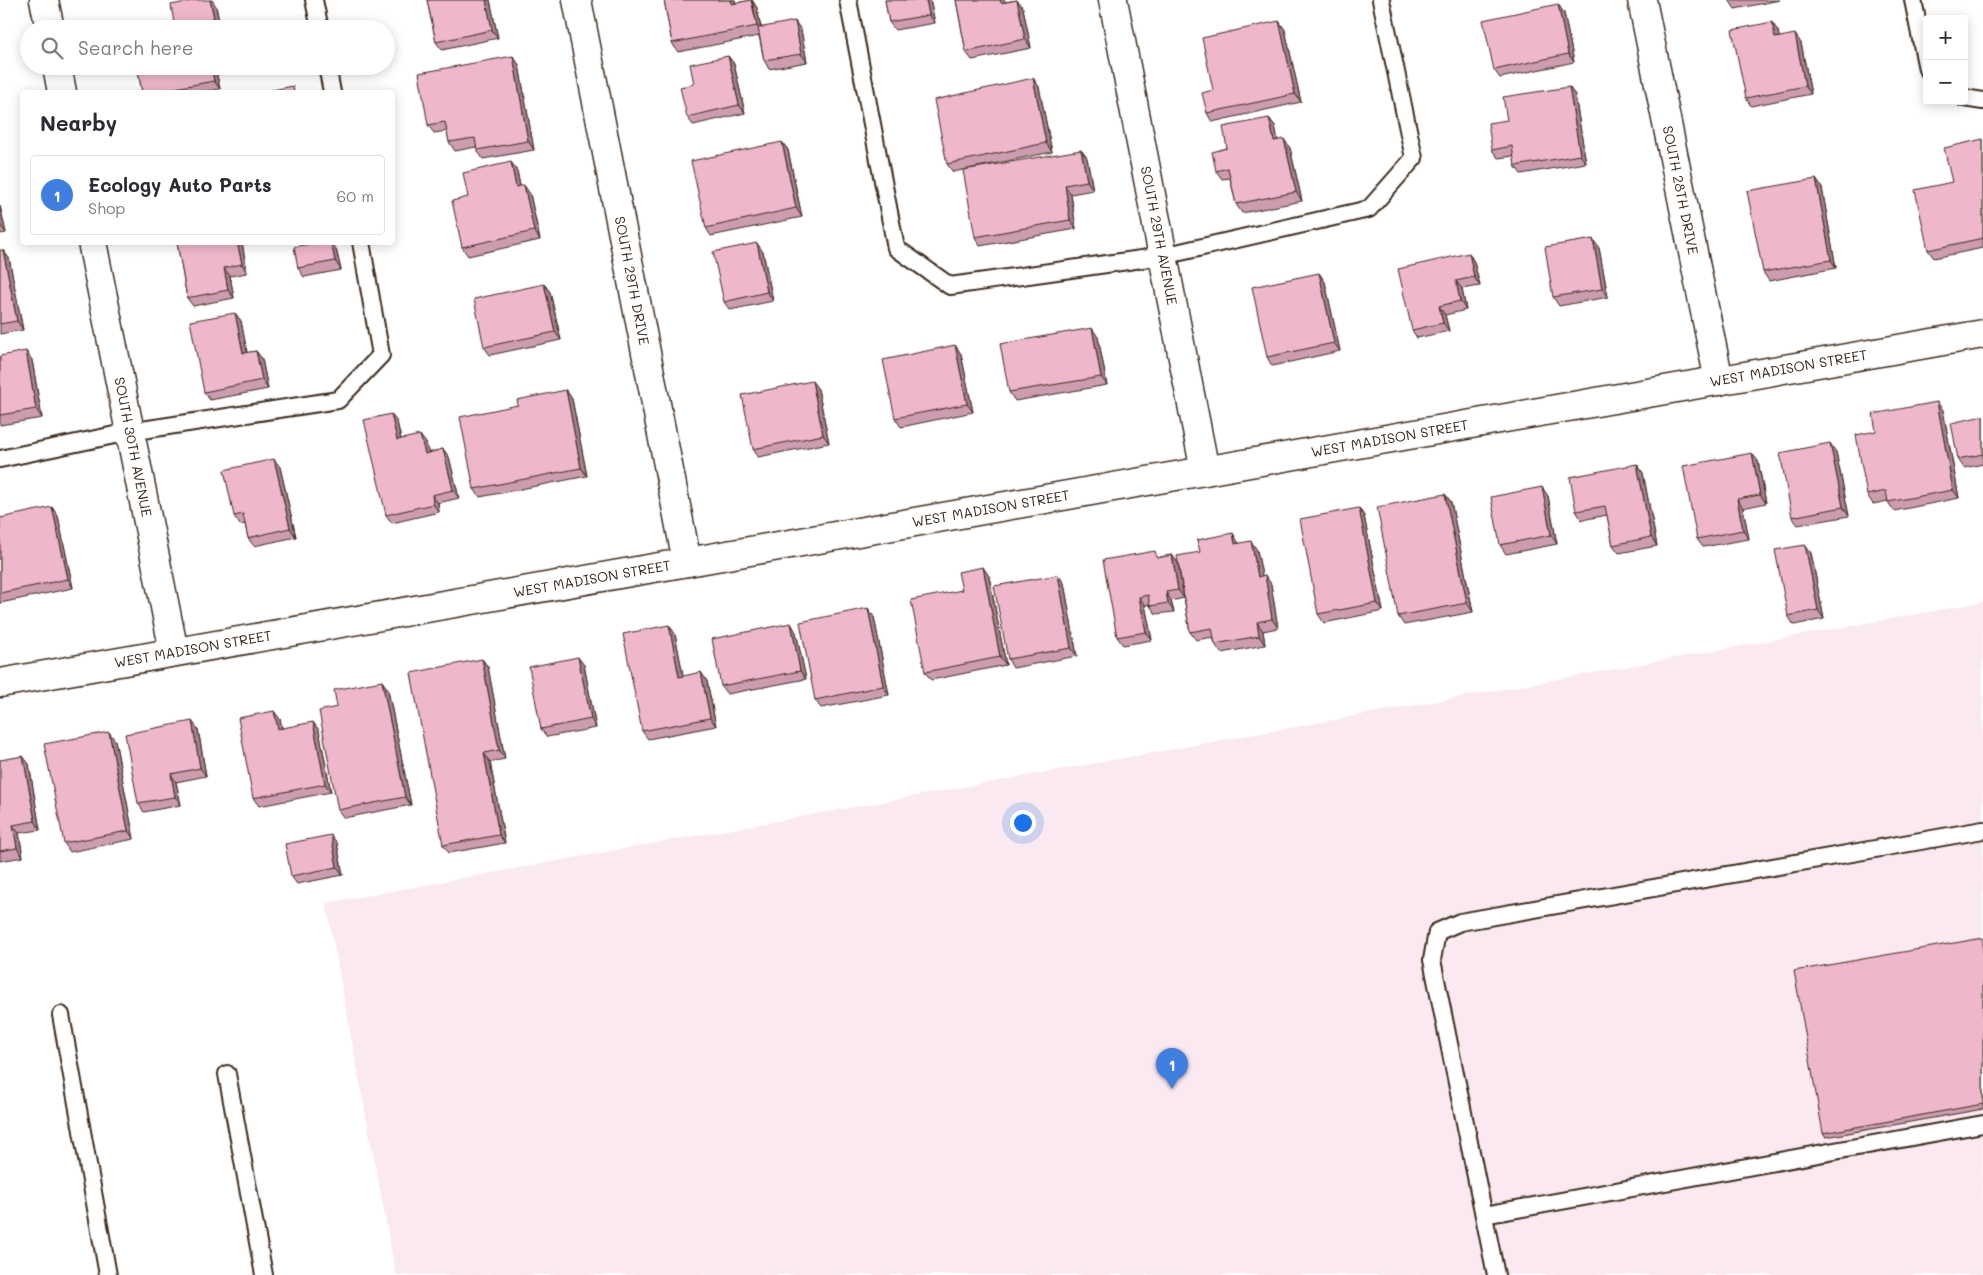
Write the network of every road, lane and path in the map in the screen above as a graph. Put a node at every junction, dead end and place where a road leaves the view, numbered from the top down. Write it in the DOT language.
graph roads {
  1 [pos="44,0"];
  2 [pos="314,0"];
  3 [pos="577,0"];
  4 [pos="848,0"];
  5 [pos="1113,0"];
  6 [pos="1381,0"];
  7 [pos="1642,0"];
  8 [pos="1913,0"];
  9 [pos="48,20"];
  10 [pos="318,20"];
  11 [pos="1925,60"];
  12 [pos="59,75"];
  13 [pos="329,75"];
  14 [pos="62,90"];
  15 [pos="332,90"];
  16 [pos="1968,99"];
  17 [pos="1983,101"];
  18 [pos="93,245"];
  19 [pos="363,245"];
  20 [pos="1163,256"];
  21 [pos="1983,334"];
  22 [pos="1719,381"];
  23 [pos="129,432"];
  24 [pos="0,459"];
  25 [pos="1205,471"];
  26 [pos="687,562"];
  27 [pos="174,652"];
  28 [pos="0,683"];
  29 [pos="1983,830"];
  30 [pos="61,1015"];
  31 [pos="227,1074"];
  32 [pos="1983,1124"];
  33 [pos="1484,1215"];
  34 [pos="108,1275"];
  35 [pos="264,1275"];
  36 [pos="1496,1275"];
  1 -- 9 [label="street"];
  2 -- 10 [label="lane"];
  3 -- 26 [label="street, SOUTH 29TH DRIVE"];
  4 -- 20 [label="lane"];
  5 -- 20 [label="street, SOUTH 29TH AVENUE"];
  6 -- 20 [label="lane"];
  7 -- 22 [label="street, SOUTH 28TH DRIVE"];
  8 -- 11 [label="lane"];
  12 -- 14 [label="street"];
  13 -- 15 [label="lane"];
  16 -- 17 [label="lane"];
  18 -- 23 [label="street, SOUTH 30TH AVENUE"];
  19 -- 23 [label="lane"];
  20 -- 25 [label="street, SOUTH 29TH AVENUE"];
  21 -- 22 [label="street, WEST MADISON STREET"];
  22 -- 25 [label="street, WEST MADISON STREET"];
  23 -- 24 [label="lane"];
  23 -- 27 [label="street, SOUTH 30TH AVENUE"];
  25 -- 26 [label="street, WEST MADISON STREET"];
  26 -- 27 [label="street, WEST MADISON STREET"];
  27 -- 28 [label="street, WEST MADISON STREET"];
  29 -- 33 [label="lane"];
  30 -- 34 [label="lane"];
  31 -- 35 [label="lane"];
  32 -- 33 [label="lane"];
  33 -- 36 [label="lane"];
}
